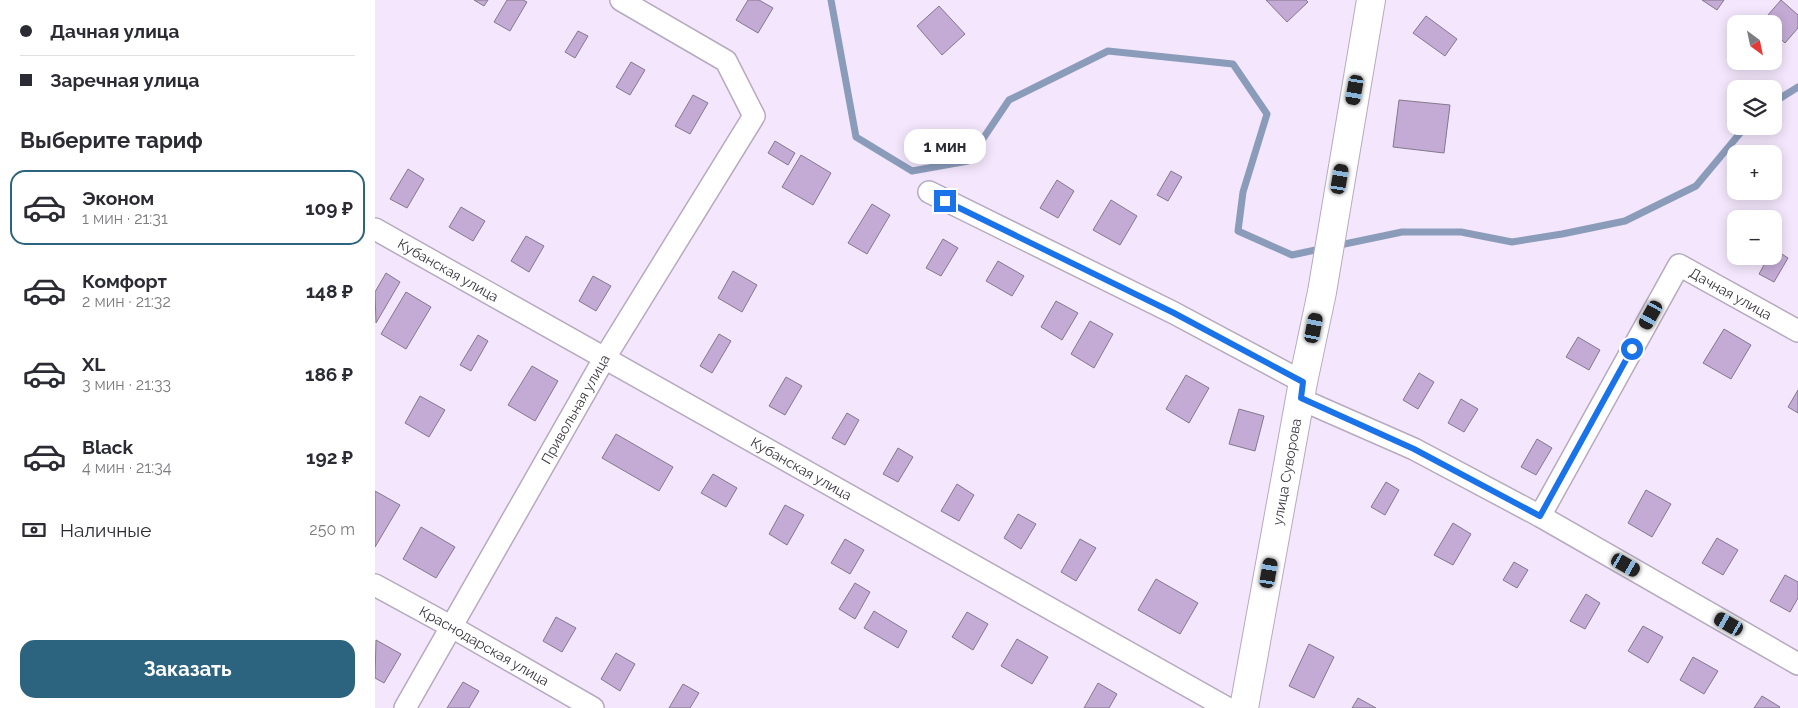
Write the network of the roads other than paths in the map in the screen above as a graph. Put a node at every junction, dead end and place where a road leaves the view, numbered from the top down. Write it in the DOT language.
graph roads {
  1 [pos="621,0"];
  2 [pos="1371,0"];
  3 [pos="929,192"];
  4 [pos="375,229"];
  5 [pos="1798,331"];
  6 [pos="604,359"];
  7 [pos="1302,390"];
  8 [pos="1540,516"];
  9 [pos="375,585"];
  10 [pos="451,627"];
  11 [pos="1798,664"];
  12 [pos="405,708"];
  13 [pos="593,708"];
  14 [pos="1227,708"];
  15 [pos="1244,708"];
  1 -- 6 [label="street, Привольная улица"];
  2 -- 7 [label="street, улица Суворова"];
  3 -- 7 [label="street"];
  4 -- 6 [label="street, Кубанская улица"];
  5 -- 8 [label="street, Дачная улица"];
  6 -- 10 [label="street, Привольная улица"];
  6 -- 14 [label="street, Кубанская улица"];
  7 -- 8 [label="street"];
  7 -- 15 [label="street, улица Суворова"];
  8 -- 11 [label="street"];
  9 -- 10 [label="street, Краснодарская улица"];
  10 -- 12 [label="street, Привольная улица"];
  10 -- 13 [label="street, Краснодарская улица"];
}
